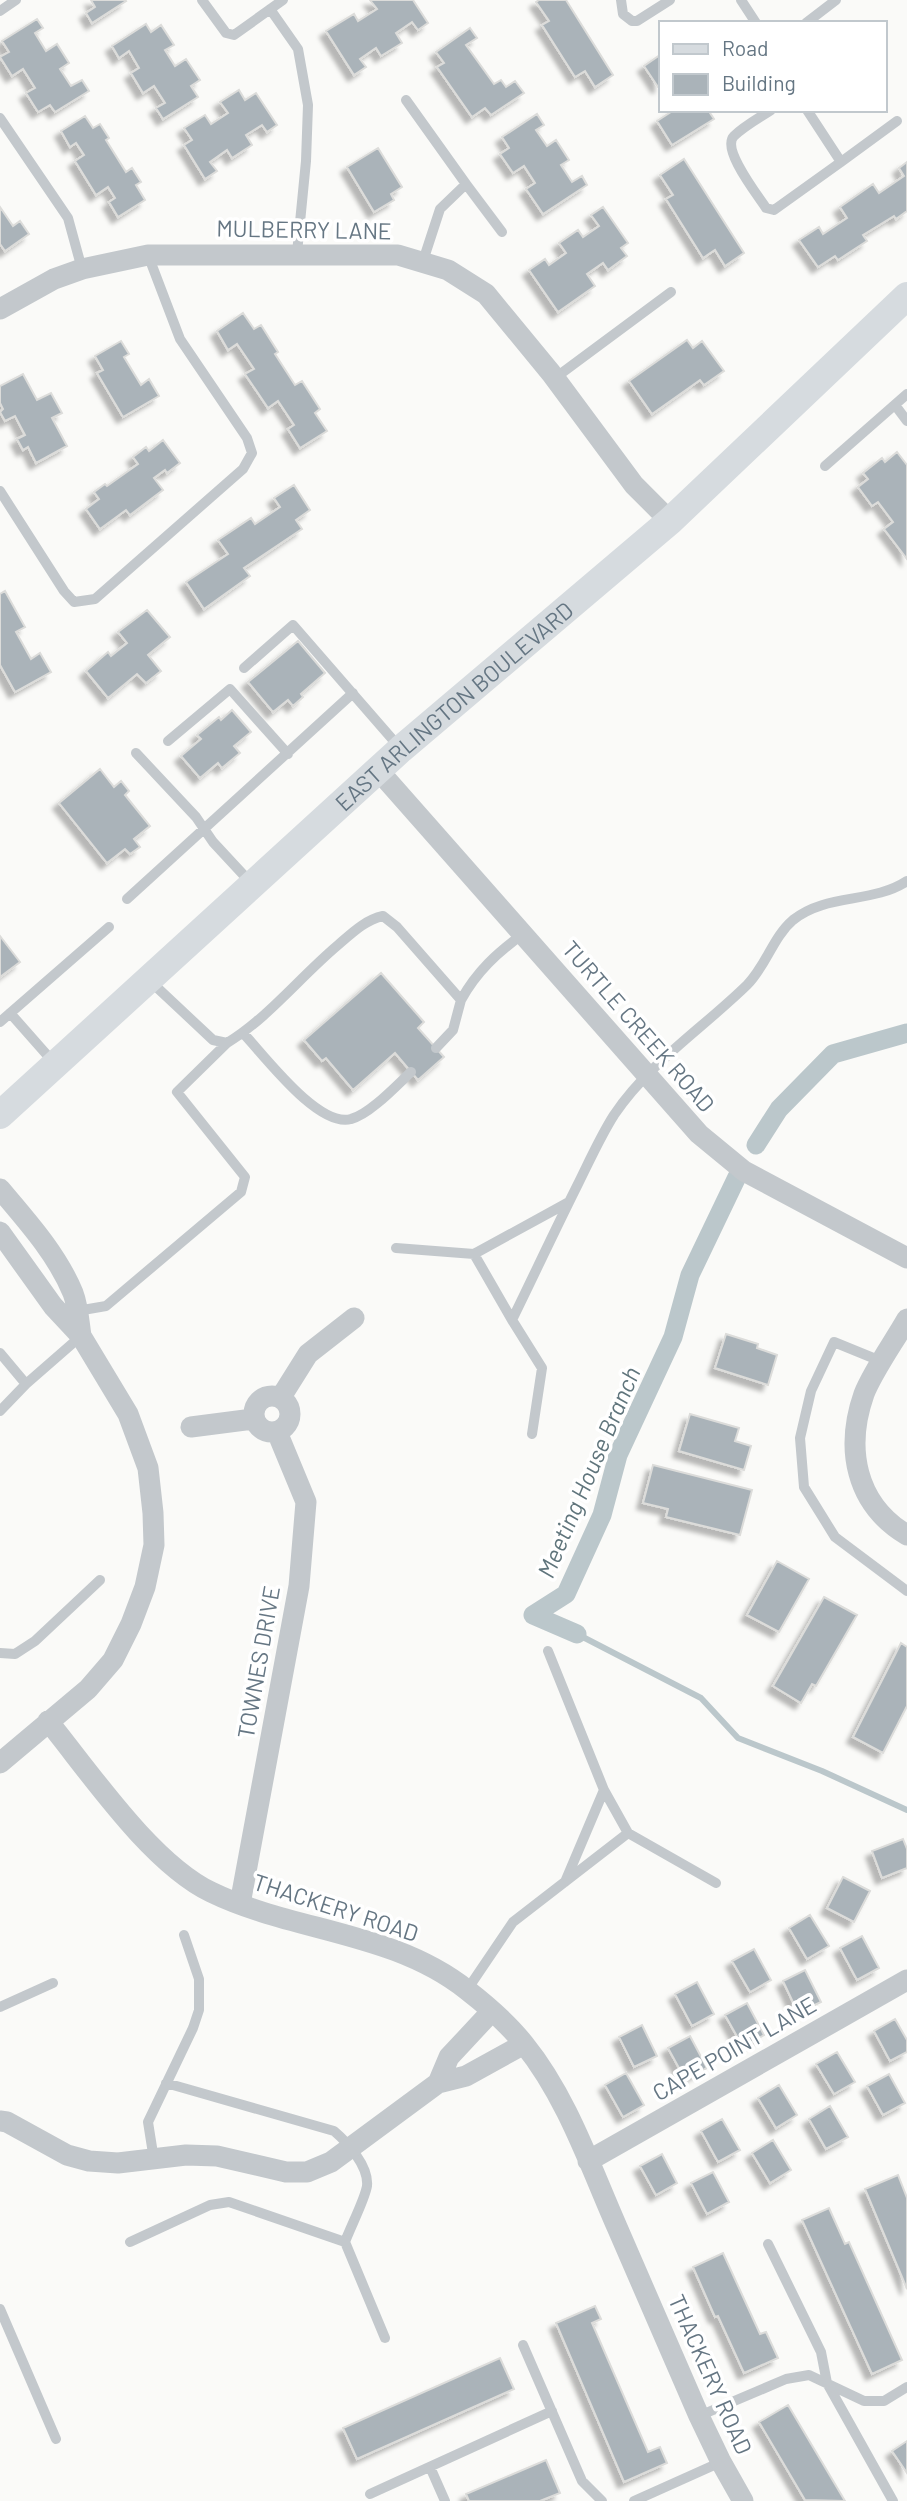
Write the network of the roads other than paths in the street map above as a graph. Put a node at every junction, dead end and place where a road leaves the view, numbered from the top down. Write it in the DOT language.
graph roads {
  1 [pos="16,0"];
  2 [pos="202,0"];
  3 [pos="283,0"];
  4 [pos="621,0"];
  5 [pos="670,0"];
  6 [pos="836,0"];
  7 [pos="747,2"];
  8 [pos="270,9"];
  9 [pos="0,11"];
  10 [pos="755,21"];
  11 [pos="809,21"];
  12 [pos="406,100"];
  13 [pos="768,112"];
  14 [pos="808,112"];
  15 [pos="0,118"];
  16 [pos="897,121"];
  17 [pos="841,162"];
  18 [pos="466,184"];
  19 [pos="502,232"];
  20 [pos="296,253"];
  21 [pos="148,255"];
  22 [pos="423,261"];
  23 [pos="82,269"];
  24 [pos="671,292"];
  25 [pos="907,296"];
  26 [pos="0,309"];
  27 [pos="555,378"];
  28 [pos="907,394"];
  29 [pos="895,405"];
  30 [pos="907,421"];
  31 [pos="825,466"];
  32 [pos="0,491"];
  33 [pos="670,520"];
  34 [pos="244,668"];
  35 [pos="354,694"];
  36 [pos="169,741"];
  37 [pos="401,749"];
  38 [pos="136,753"];
  39 [pos="288,754"];
  40 [pos="378,770"];
  41 [pos="204,830"];
  42 [pos="907,881"];
  43 [pos="253,885"];
  44 [pos="127,899"];
  45 [pos="108,927"];
  46 [pos="523,934"];
  47 [pos="149,980"];
  48 [pos="461,1000"];
  49 [pos="10,1013"];
  50 [pos="0,1022"];
  51 [pos="243,1033"];
  52 [pos="227,1043"];
  53 [pos="436,1048"];
  54 [pos="55,1065"];
  55 [pos="411,1072"];
  56 [pos="647,1075"];
  57 [pos="0,1115"];
  58 [pos="0,1189"];
  59 [pos="569,1202"];
  60 [pos="0,1231"];
  61 [pos="396,1248"];
  62 [pos="474,1254"];
  63 [pos="907,1258"];
  64 [pos="77,1311"];
  65 [pos="354,1318"];
  66 [pos="512,1320"];
  67 [pos="907,1320"];
  68 [pos="81,1336"];
  69 [pos="0,1353"];
  70 [pos="883,1362"];
  71 [pos="26,1384"];
  72 [pos="281,1397"];
  73 [pos="0,1411"];
  74 [pos="253,1419"];
  75 [pos="191,1427"];
  76 [pos="277,1432"];
  77 [pos="531,1434"];
  78 [pos="907,1535"];
  79 [pos="100,1580"];
  80 [pos="907,1591"];
  81 [pos="548,1651"];
  82 [pos="0,1653"];
  83 [pos="48,1721"];
  84 [pos="0,1763"];
  85 [pos="604,1790"];
  86 [pos="628,1833"];
  87 [pos="565,1882"];
  88 [pos="716,1883"];
  89 [pos="240,1904"];
  90 [pos="184,1935"];
  91 [pos="907,1980"];
  92 [pos="53,1983"];
  93 [pos="467,1990"];
  94 [pos="0,2007"];
  95 [pos="491,2012"];
  96 [pos="524,2043"];
  97 [pos="166,2083"];
  98 [pos="438,2083"];
  99 [pos="0,2121"];
  100 [pos="351,2146"];
  101 [pos="154,2160"];
  102 [pos="588,2161"];
  103 [pos="130,2242"];
  104 [pos="345,2242"];
  105 [pos="768,2244"];
  106 [pos="0,2309"];
  107 [pos="385,2338"];
  108 [pos="523,2345"];
  109 [pos="827,2382"];
  110 [pos="907,2386"];
  111 [pos="552,2412"];
  112 [pos="699,2416"];
  113 [pos="56,2439"];
  114 [pos="721,2462"];
  115 [pos="430,2468"];
  116 [pos="370,2494"];
  117 [pos="445,2501"];
  118 [pos="602,2501"];
  119 [pos="634,2501"];
  120 [pos="743,2501"];
  121 [pos="893,2501"];
  1 -- 9 [label="lane"];
  2 -- 8 [label="lane"];
  3 -- 8 [label="lane"];
  4 -- 5 [label="lane"];
  6 -- 11 [label="lane"];
  7 -- 10 [label="lane"];
  8 -- 20 [label="lane"];
  12 -- 18 [label="lane"];
  13 -- 17 [label="lane"];
  14 -- 17 [label="lane"];
  15 -- 23 [label="lane"];
  16 -- 17 [label="lane"];
  18 -- 19 [label="lane"];
  18 -- 22 [label="lane"];
  20 -- 21 [label="street, MULBERRY LANE"];
  20 -- 22 [label="street, MULBERRY LANE"];
  21 -- 23 [label="street, MULBERRY LANE"];
  21 -- 32 [label="lane"];
  22 -- 27 [label="street, MULBERRY LANE"];
  23 -- 26 [label="street, MULBERRY LANE"];
  24 -- 27 [label="lane"];
  25 -- 33 [label="main road, EAST ARLINGTON BOULEVARD"];
  27 -- 33 [label="street, MULBERRY LANE"];
  28 -- 29 [label="lane"];
  29 -- 30 [label="lane"];
  29 -- 31 [label="lane"];
  33 -- 37 [label="main road, EAST ARLINGTON BOULEVARD"];
  34 -- 35 [label="lane"];
  35 -- 37 [label="lane"];
  35 -- 39 [label="lane"];
  36 -- 39 [label="lane"];
  37 -- 40 [label="main road, EAST ARLINGTON BOULEVARD"];
  38 -- 41 [label="lane"];
  39 -- 41 [label="lane"];
  40 -- 43 [label="main road, EAST ARLINGTON BOULEVARD"];
  40 -- 46 [label="street, TURTLE CREEK ROAD"];
  41 -- 43 [label="lane"];
  41 -- 44 [label="lane"];
  42 -- 56 [label="lane"];
  43 -- 47 [label="main road, EAST ARLINGTON BOULEVARD"];
  45 -- 49 [label="lane"];
  46 -- 48 [label="lane"];
  46 -- 56 [label="street, TURTLE CREEK ROAD"];
  47 -- 52 [label="lane"];
  47 -- 54 [label="main road, EAST ARLINGTON BOULEVARD"];
  48 -- 51 [label="lane"];
  48 -- 53 [label="lane"];
  49 -- 50 [label="lane"];
  49 -- 54 [label="lane"];
  51 -- 52 [label="lane"];
  51 -- 55 [label="lane"];
  52 -- 64 [label="lane"];
  54 -- 57 [label="main road, EAST ARLINGTON BOULEVARD"];
  56 -- 59 [label="lane"];
  56 -- 63 [label="street, TURTLE CREEK ROAD"];
  58 -- 64 [label="street"];
  59 -- 62 [label="lane"];
  59 -- 66 [label="lane"];
  60 -- 68 [label="street"];
  61 -- 62 [label="lane"];
  62 -- 66 [label="lane"];
  64 -- 68 [label="street"];
  65 -- 72 [label="street"];
  66 -- 77 [label="lane"];
  67 -- 70 [label="street"];
  68 -- 71 [label="lane"];
  68 -- 83 [label="street"];
  69 -- 71 [label="lane"];
  70 -- 78 [label="street"];
  70 -- 80 [label="lane"];
  71 -- 73 [label="lane"];
  72 -- 74 [label="street"];
  72 -- 76 [label="street"];
  74 -- 75 [label="street"];
  74 -- 76 [label="street"];
  76 -- 89 [label="street, TOWNES DRIVE"];
  79 -- 82 [label="lane"];
  81 -- 85 [label="lane"];
  83 -- 84 [label="street"];
  83 -- 89 [label="street, THACKERY ROAD"];
  85 -- 86 [label="lane"];
  85 -- 87 [label="lane"];
  86 -- 87 [label="lane"];
  86 -- 88 [label="lane"];
  87 -- 93 [label="lane"];
  89 -- 93 [label="street, THACKERY ROAD"];
  90 -- 97 [label="lane"];
  91 -- 102 [label="street, CAPE POINT LANE"];
  92 -- 94 [label="lane"];
  93 -- 95 [label="street, THACKERY ROAD"];
  95 -- 96 [label="street, THACKERY ROAD"];
  95 -- 98 [label="street"];
  96 -- 98 [label="street"];
  96 -- 102 [label="street, THACKERY ROAD"];
  97 -- 100 [label="lane"];
  97 -- 101 [label="lane"];
  98 -- 100 [label="street"];
  99 -- 101 [label="street"];
  100 -- 101 [label="street"];
  100 -- 104 [label="lane"];
  102 -- 112 [label="street, THACKERY ROAD"];
  103 -- 104 [label="lane"];
  104 -- 107 [label="lane"];
  105 -- 109 [label="lane"];
  106 -- 113 [label="lane"];
  108 -- 111 [label="lane"];
  109 -- 110 [label="lane"];
  109 -- 112 [label="lane"];
  109 -- 121 [label="lane"];
  111 -- 115 [label="lane"];
  111 -- 118 [label="lane"];
  112 -- 114 [label="street, THACKERY ROAD"];
  114 -- 119 [label="lane"];
  114 -- 120 [label="street, THACKERY ROAD"];
  115 -- 116 [label="lane"];
  115 -- 117 [label="lane"];
}
